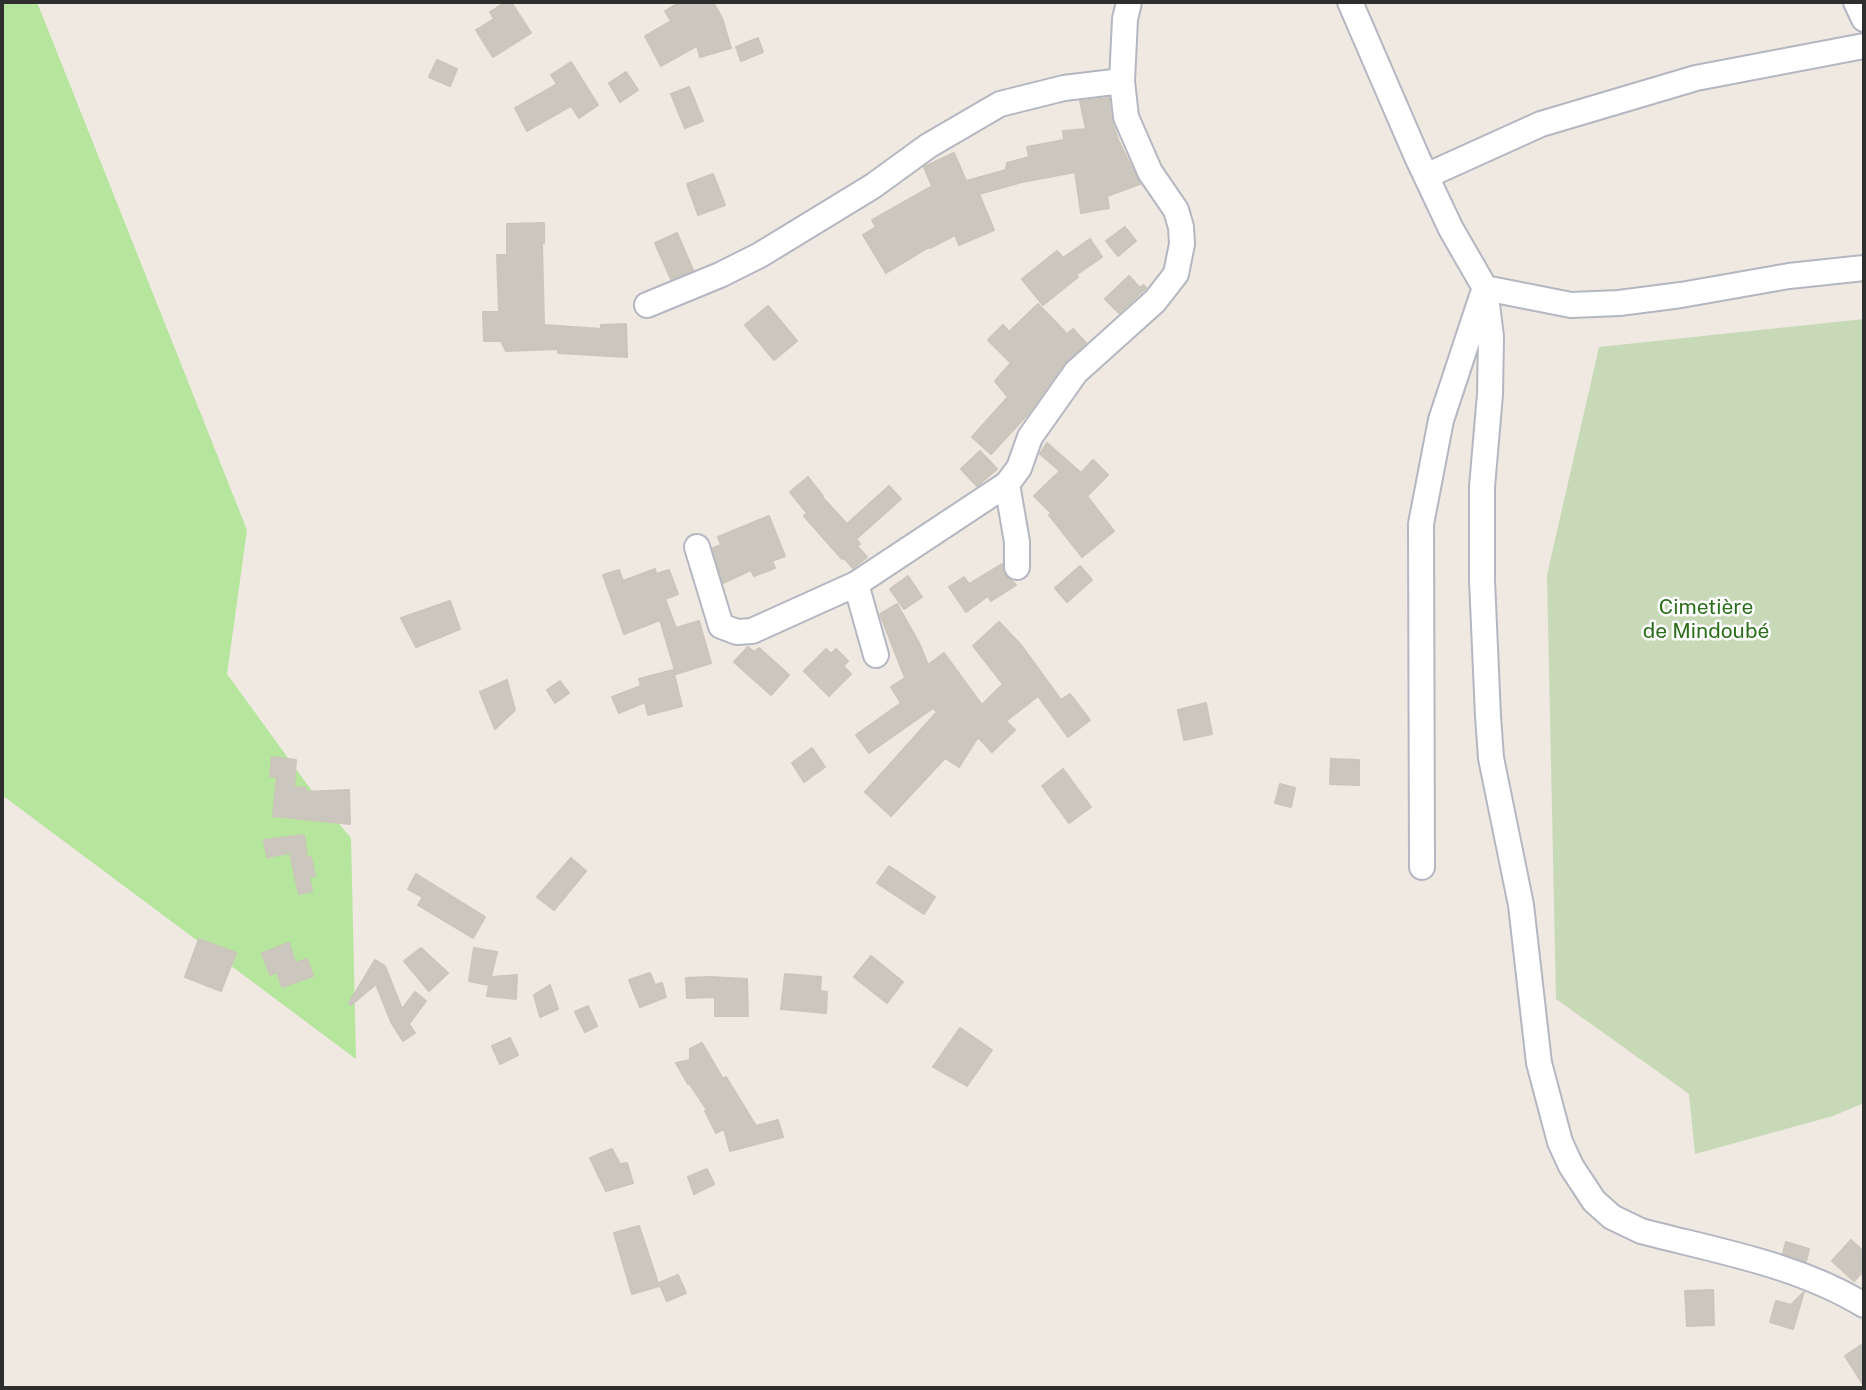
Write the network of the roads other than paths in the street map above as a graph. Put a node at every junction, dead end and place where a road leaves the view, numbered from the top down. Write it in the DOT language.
graph roads {
  1 [pos="1129,2"];
  2 [pos="1350,2"];
  3 [pos="1856,2"];
  4 [pos="1864,19"];
  5 [pos="1864,46"];
  6 [pos="1122,81"];
  7 [pos="1426,176"];
  8 [pos="1864,268"];
  9 [pos="1485,288"];
  10 [pos="647,305"];
  11 [pos="1007,484"];
  12 [pos="697,547"];
  13 [pos="1017,567"];
  14 [pos="856,584"];
  15 [pos="876,655"];
  16 [pos="1422,867"];
  17 [pos="1864,1305"];
  1 -- 6 [label="street"];
  2 -- 7 [label="street"];
  3 -- 4 [label="street"];
  5 -- 7 [label="street"];
  6 -- 10 [label="street"];
  6 -- 11 [label="street"];
  7 -- 9 [label="street"];
  8 -- 9 [label="street"];
  9 -- 16 [label="street"];
  9 -- 17 [label="street"];
  11 -- 13 [label="street"];
  11 -- 14 [label="street"];
  12 -- 14 [label="street"];
  14 -- 15 [label="street"];
}
